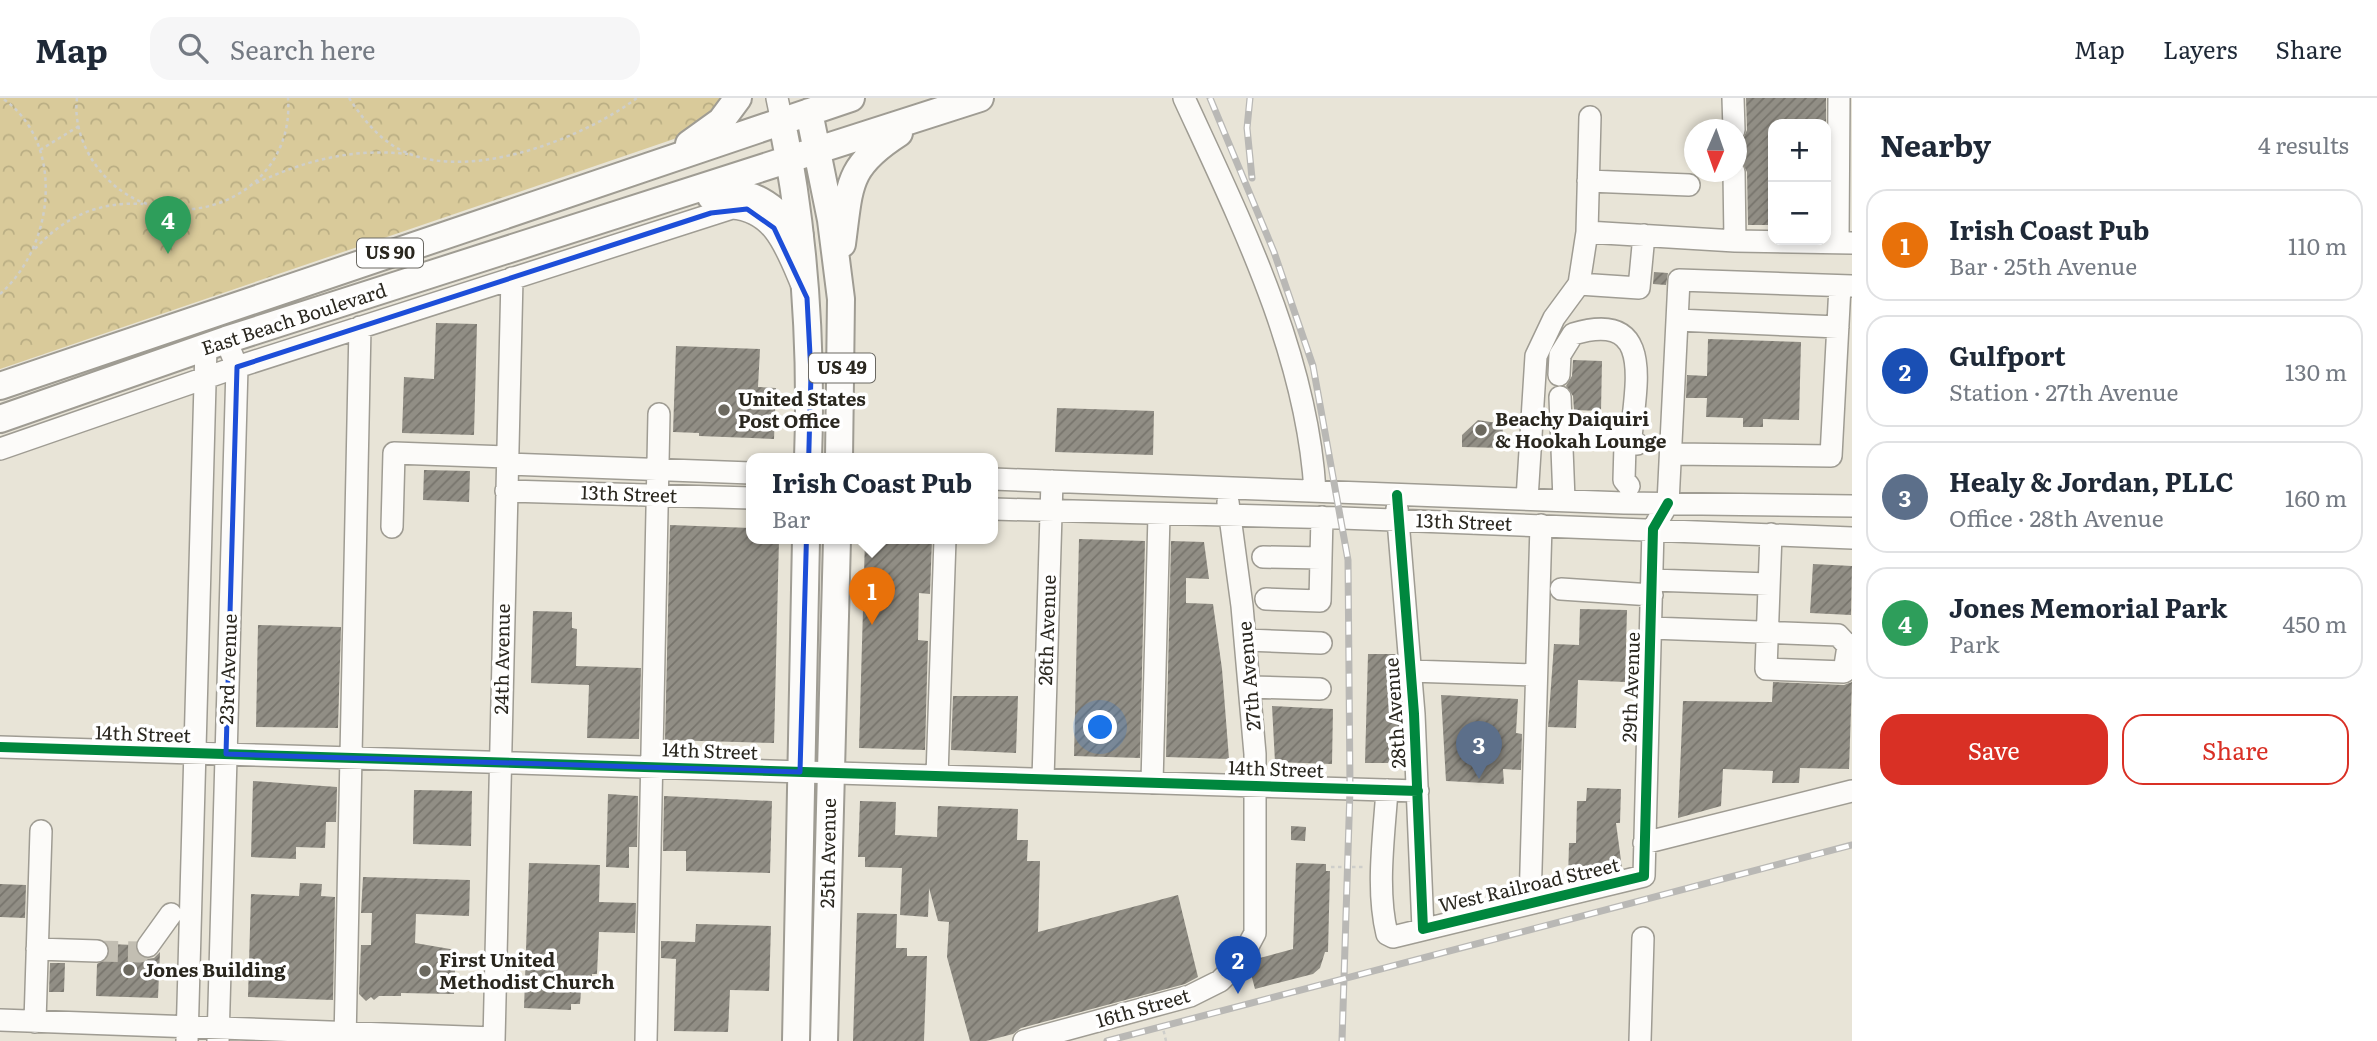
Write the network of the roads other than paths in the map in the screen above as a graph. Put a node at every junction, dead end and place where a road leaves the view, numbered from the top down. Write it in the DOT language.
graph roads {
  1 [pos="738,98"];
  2 [pos="851,98"];
  3 [pos="979,98"];
  4 [pos="1184,98"];
  5 [pos="1733,98"];
  6 [pos="1839,98"];
  7 [pos="808,105"];
  8 [pos="779,110"];
  9 [pos="927,116"];
  10 [pos="1590,117"];
  11 [pos="1734,119"];
  12 [pos="816,153"];
  13 [pos="670,159"];
  14 [pos="790,161"];
  15 [pos="1588,181"];
  16 [pos="1734,182"];
  17 [pos="1689,185"];
  18 [pos="1587,232"];
  19 [pos="800,235"];
  20 [pos="1644,235"];
  21 [pos="1735,241"];
  22 [pos="1845,243"];
  23 [pos="838,277"];
  24 [pos="512,278"];
  25 [pos="1579,284"];
  26 [pos="1846,286"];
  27 [pos="380,290"];
  28 [pos="807,298"];
  29 [pos="1677,320"];
  30 [pos="360,327"];
  31 [pos="1838,327"];
  32 [pos="216,344"];
  33 [pos="237,367"];
  34 [pos="1559,374"];
  35 [pos="205,378"];
  36 [pos="0,387"];
  37 [pos="1560,397"];
  38 [pos="659,414"];
  39 [pos="0,419"];
  40 [pos="1562,437"];
  41 [pos="1632,438"];
  42 [pos="0,449"];
  43 [pos="808,453"];
  44 [pos="839,453"];
  45 [pos="1672,454"];
  46 [pos="507,461"];
  47 [pos="658,470"];
  48 [pos="746,472"];
  49 [pos="998,479"];
  50 [pos="1052,481"];
  51 [pos="1226,487"];
  52 [pos="506,491"];
  53 [pos="1315,491"];
  54 [pos="1627,494"];
  55 [pos="657,495"];
  56 [pos="1397,495"];
  57 [pos="746,498"];
  58 [pos="1527,499"];
  59 [pos="1564,500"];
  60 [pos="1668,503"];
  61 [pos="1852,506"];
  62 [pos="998,509"];
  63 [pos="1050,512"];
  64 [pos="1159,515"];
  65 [pos="1229,515"];
  66 [pos="1322,517"];
  67 [pos="1397,520"];
  68 [pos="1541,525"];
  69 [pos="392,527"];
  70 [pos="1653,529"];
  71 [pos="1770,534"];
  72 [pos="1852,538"];
  73 [pos="806,544"];
  74 [pos="836,544"];
  75 [pos="945,544"];
  76 [pos="1263,557"];
  77 [pos="1321,558"];
  78 [pos="1769,584"];
  79 [pos="1652,587"];
  80 [pos="1561,589"];
  81 [pos="1266,599"];
  82 [pos="1651,628"];
  83 [pos="1767,632"];
  84 [pos="1246,640"];
  85 [pos="1321,643"];
  86 [pos="1850,645"];
  87 [pos="1410,671"];
  88 [pos="1536,675"];
  89 [pos="1251,687"];
  90 [pos="1321,689"];
  91 [pos="0,747"];
  92 [pos="194,752"];
  93 [pos="226,754"];
  94 [pos="352,758"];
  95 [pos="500,762"];
  96 [pos="653,767"];
  97 [pos="800,772"];
  98 [pos="830,772"];
  99 [pos="937,776"];
  100 [pos="1043,779"];
  101 [pos="1152,783"];
  102 [pos="1256,786"];
  103 [pos="1387,790"];
  104 [pos="1418,791"];
  105 [pos="1852,791"];
  106 [pos="224,824"];
  107 [pos="41,831"];
  108 [pos="192,838"];
  109 [pos="1644,843"];
  110 [pos="223,857"];
  111 [pos="1373,868"];
  112 [pos="1421,874"];
  113 [pos="1644,876"];
  114 [pos="1530,903"];
  115 [pos="171,914"];
  116 [pos="1423,929"];
  117 [pos="1643,938"];
  118 [pos="148,946"];
  119 [pos="37,949"];
  120 [pos="97,951"];
  121 [pos="1220,981"];
  122 [pos="0,1020"];
  123 [pos="35,1022"];
  124 [pos="188,1034"];
  125 [pos="218,1035"];
  126 [pos="345,1037"];
  127 [pos="494,1039"];
  128 [pos="646,1041"];
  129 [pos="796,1041"];
  130 [pos="824,1041"];
  131 [pos="1024,1041"];
  132 [pos="1640,1041"];
  1 -- 13 [label="main road"];
  2 -- 7 [label="main road, US 90"];
  3 -- 9 [label="main road, US 90"];
  4 -- 53 [label="street"];
  5 -- 11 [label="street"];
  6 -- 22 [label="street"];
  7 -- 8 [label="main road, US 90"];
  7 -- 12 [label="main road, US 49"];
  8 -- 13 [label="main road, East Beach Boulevard / US 90"];
  8 -- 14 [label="main road, US 49"];
  9 -- 12 [label="main road, US 90"];
  9 -- 23 [label="main road"];
  10 -- 15 [label="street"];
  12 -- 14 [label="main road, US 90"];
  12 -- 23 [label="main road, US 49"];
  13 -- 36 [label="main road, East Beach Boulevard / US 90"];
  14 -- 19 [label="main road, US 49"];
  14 -- 27 [label="main road, East Beach Boulevard / US 90"];
  15 -- 17 [label="street"];
  15 -- 18 [label="street"];
  16 -- 21 [label="street"];
  18 -- 20 [label="street"];
  18 -- 25 [label="street"];
  19 -- 27 [label="main road"];
  19 -- 28 [label="main road, US 49"];
  20 -- 21 [label="street"];
  20 -- 25 [label="street"];
  21 -- 22 [label="street"];
  23 -- 44 [label="main road, US 49"];
  24 -- 28 [label="street"];
  24 -- 30 [label="street"];
  24 -- 46 [label="street, 24th Avenue"];
  25 -- 58 [label="street"];
  26 -- 29 [label="street"];
  26 -- 31 [label="street"];
  27 -- 32 [label="main road, East Beach Boulevard / US 90"];
  28 -- 43 [label="main road, US 49"];
  29 -- 31 [label="street"];
  29 -- 45 [label="street"];
  30 -- 33 [label="street"];
  30 -- 94 [label="street"];
  31 -- 45 [label="street"];
  32 -- 33 [label="street, 23rd Avenue"];
  32 -- 35 [label="street, 23rd Avenue"];
  32 -- 39 [label="main road, East Beach Boulevard / US 90"];
  33 -- 35 [label="street"];
  33 -- 93 [label="street, 23rd Avenue"];
  34 -- 41 [label="street"];
  35 -- 42 [label="street"];
  35 -- 92 [label="street, 23rd Avenue"];
  37 -- 40 [label="street"];
  38 -- 47 [label="street"];
  40 -- 41 [label="street"];
  40 -- 59 [label="street"];
  41 -- 54 [label="street"];
  45 -- 60 [label="street"];
  46 -- 47 [label="street, 13th Street"];
  46 -- 52 [label="street, 24th Avenue"];
  46 -- 69 [label="street, 13th Street"];
  47 -- 48 [label="street, 13th Street"];
  47 -- 55 [label="street"];
  49 -- 50 [label="street, 13th Street"];
  50 -- 51 [label="street, 13th Street"];
  50 -- 63 [label="street, 26th Avenue"];
  51 -- 53 [label="street, 13th Street"];
  51 -- 65 [label="street, 27th Avenue"];
  52 -- 55 [label="street, 13th Street"];
  52 -- 95 [label="street, 24th Avenue"];
  53 -- 56 [label="street, 13th Street"];
  54 -- 59 [label="street, 13th Street"];
  54 -- 60 [label="street, 13th Street"];
  55 -- 57 [label="street, 13th Street"];
  55 -- 96 [label="street"];
  56 -- 58 [label="street, 13th Street"];
  56 -- 67 [label="street, 28th Avenue"];
  58 -- 59 [label="street, 13th Street"];
  60 -- 61 [label="street, 13th Street"];
  60 -- 70 [label="street, 29th Avenue"];
  62 -- 63 [label="street, 13th Street"];
  63 -- 64 [label="street, 13th Street"];
  63 -- 100 [label="street, 26th Avenue"];
  64 -- 65 [label="street, 13th Street"];
  64 -- 101 [label="street"];
  65 -- 66 [label="street, 13th Street"];
  65 -- 84 [label="street, 27th Avenue"];
  66 -- 67 [label="street, 13th Street"];
  66 -- 77 [label="street"];
  67 -- 68 [label="street, 13th Street"];
  67 -- 87 [label="street, 28th Avenue"];
  68 -- 70 [label="street, 13th Street"];
  68 -- 88 [label="street"];
  70 -- 71 [label="street, 13th Street"];
  70 -- 79 [label="street, 29th Avenue"];
  71 -- 72 [label="street, 13th Street"];
  71 -- 78 [label="street"];
  73 -- 97 [label="main road, 25th Avenue"];
  74 -- 98 [label="main road, 25th Avenue"];
  75 -- 99 [label="street"];
  76 -- 77 [label="street"];
  77 -- 81 [label="street"];
  78 -- 79 [label="street"];
  78 -- 83 [label="street"];
  79 -- 80 [label="street"];
  79 -- 82 [label="street, 29th Avenue"];
  82 -- 83 [label="street"];
  82 -- 109 [label="street, 29th Avenue"];
  83 -- 86 [label="street"];
  83 -- 86 [label="street"];
  84 -- 85 [label="street"];
  84 -- 89 [label="street, 27th Avenue"];
  87 -- 88 [label="street"];
  87 -- 104 [label="street, 28th Avenue"];
  88 -- 114 [label="street"];
  89 -- 90 [label="street"];
  89 -- 102 [label="street, 27th Avenue"];
  91 -- 92 [label="street, 14th Street"];
  92 -- 93 [label="street, 14th Street"];
  92 -- 108 [label="street, 23rd Avenue"];
  93 -- 94 [label="street, 14th Street"];
  93 -- 106 [label="street, 23rd Avenue"];
  94 -- 95 [label="street, 14th Street"];
  94 -- 126 [label="street"];
  95 -- 96 [label="street, 14th Street"];
  95 -- 127 [label="street, 24th Avenue"];
  96 -- 97 [label="street, 14th Street"];
  96 -- 128 [label="street"];
  97 -- 98 [label="street, 14th Street"];
  97 -- 129 [label="main road, 25th Avenue"];
  98 -- 99 [label="street, 14th Street"];
  98 -- 130 [label="main road, 25th Avenue"];
  99 -- 100 [label="street, 14th Street"];
  100 -- 101 [label="street, 14th Street"];
  101 -- 102 [label="street, 14th Street"];
  102 -- 103 [label="street, 14th Street"];
  102 -- 121 [label="street, 27th Avenue"];
  103 -- 104 [label="street, 14th Street"];
  103 -- 111 [label="street"];
  104 -- 112 [label="street, 28th Avenue"];
  105 -- 109 [label="street"];
  106 -- 108 [label="street"];
  106 -- 110 [label="street, 23rd Avenue"];
  107 -- 119 [label="street"];
  108 -- 110 [label="street"];
  108 -- 124 [label="street, 23rd Avenue"];
  109 -- 113 [label="street, 29th Avenue"];
  110 -- 125 [label="street, 23rd Avenue"];
  111 -- 112 [label="street"];
  111 -- 116 [label="street, West Railroad Street"];
  112 -- 116 [label="street, 28th Avenue"];
  113 -- 114 [label="street, West Railroad Street"];
  114 -- 116 [label="street, West Railroad Street"];
  115 -- 118 [label="street"];
  117 -- 132 [label="street"];
  119 -- 120 [label="street"];
  119 -- 123 [label="street"];
  121 -- 131 [label="street, 16th Street"];
  122 -- 123 [label="street"];
  123 -- 124 [label="street"];
  124 -- 125 [label="street"];
  125 -- 126 [label="street"];
  126 -- 127 [label="street"];
}
